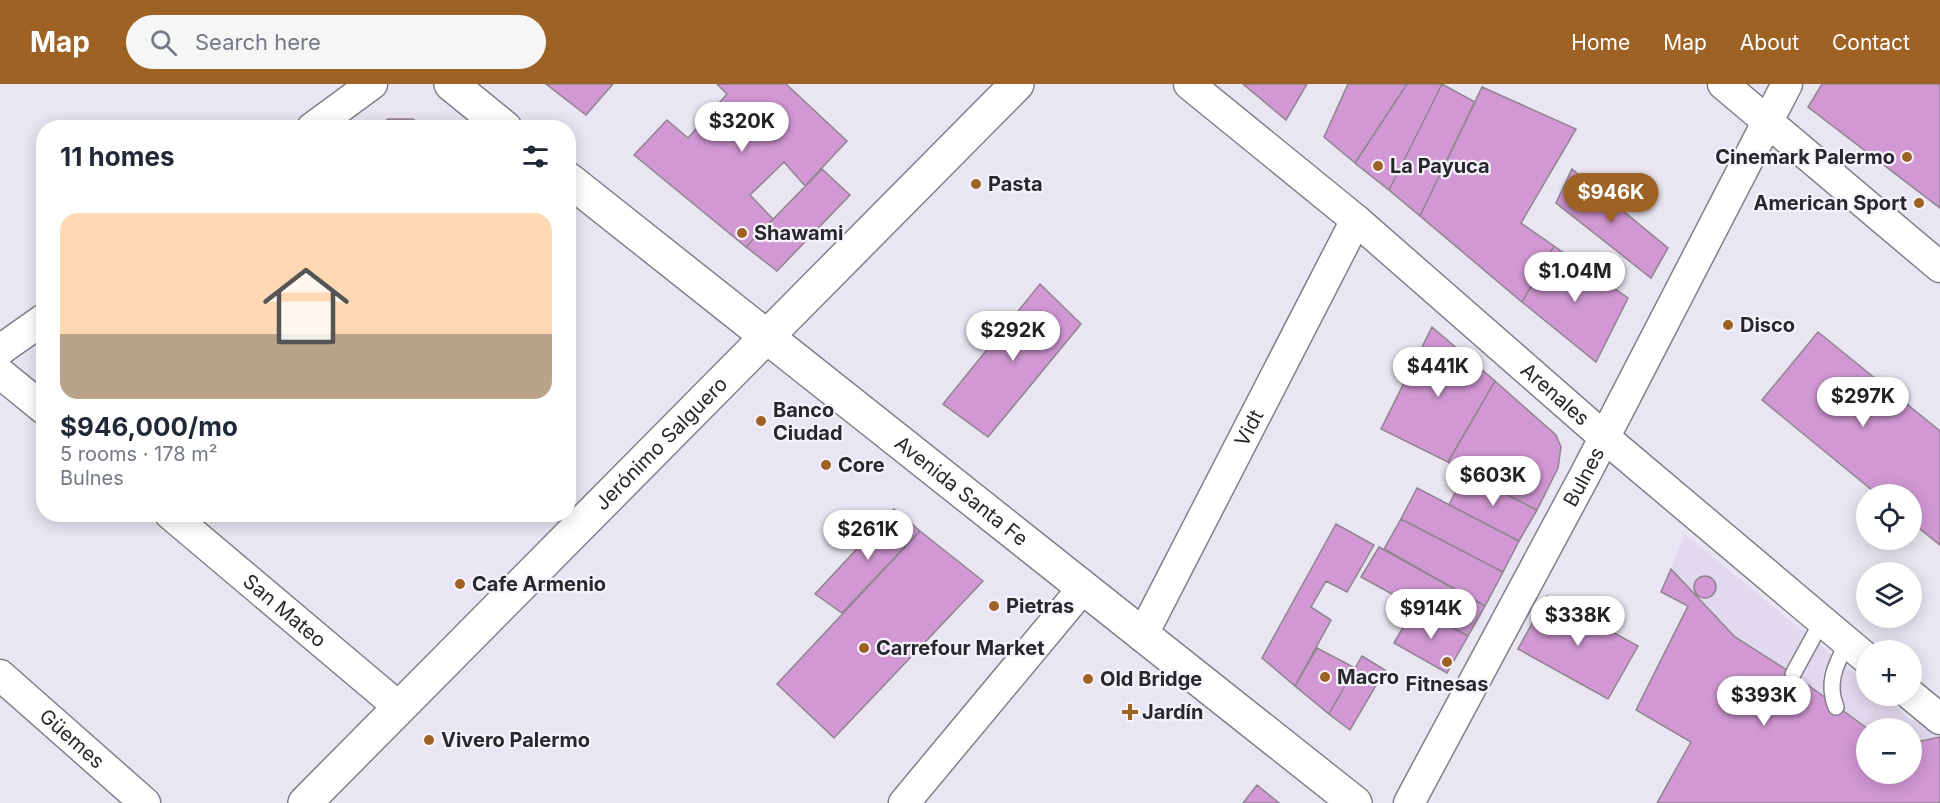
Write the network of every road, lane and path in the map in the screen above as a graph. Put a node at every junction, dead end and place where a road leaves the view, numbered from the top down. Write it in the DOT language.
graph roads {
  1 [pos="372,84"];
  2 [pos="451,84"];
  3 [pos="1017,84"];
  4 [pos="1189,84"];
  5 [pos="1723,84"];
  6 [pos="1787,84"];
  7 [pos="323,120"];
  8 [pos="495,120"];
  9 [pos="1766,121"];
  10 [pos="576,185"];
  11 [pos="1356,220"];
  12 [pos="1940,267"];
  13 [pos="36,325"];
  14 [pos="766,337"];
  15 [pos="0,350"];
  16 [pos="0,372"];
  17 [pos="36,402"];
  18 [pos="1604,437"];
  19 [pos="179,522"];
  20 [pos="1083,588"];
  21 [pos="1822,621"];
  22 [pos="1142,636"];
  23 [pos="1856,649"];
  24 [pos="1856,651"];
  25 [pos="1793,674"];
  26 [pos="0,675"];
  27 [pos="1922,704"];
  28 [pos="1836,707"];
  29 [pos="400,708"];
  30 [pos="1940,719"];
  31 [pos="145,803"];
  32 [pos="305,803"];
  33 [pos="904,803"];
  34 [pos="1354,803"];
  35 [pos="1409,803"];
  1 -- 7 [label="street"];
  2 -- 8 [label="main road"];
  3 -- 14 [label="main road, Jerónimo Salguero"];
  4 -- 11 [label="street, Arenales"];
  5 -- 9 [label="street"];
  6 -- 9 [label="street, Bulnes"];
  9 -- 12 [label="street"];
  9 -- 18 [label="street, Bulnes"];
  10 -- 14 [label="main road, Avenida Santa Fe"];
  11 -- 18 [label="street, Arenales"];
  11 -- 22 [label="street, Vidt"];
  13 -- 15 [label="street"];
  14 -- 20 [label="main road, Avenida Santa Fe"];
  14 -- 29 [label="main road, Jerónimo Salguero"];
  16 -- 17 [label="street"];
  18 -- 21 [label="street, Arenales"];
  18 -- 35 [label="street, Bulnes"];
  19 -- 29 [label="street, San Mateo"];
  20 -- 22 [label="main road, Avenida Santa Fe"];
  20 -- 33 [label="street"];
  21 -- 23 [label="street, Arenales"];
  21 -- 25 [label="lane"];
  22 -- 34 [label="main road, Avenida Santa Fe"];
  24 -- 28 [label="lane"];
  26 -- 31 [label="street, Güemes"];
  27 -- 30 [label="street"];
  29 -- 32 [label="main road, Jerónimo Salguero"];
}
